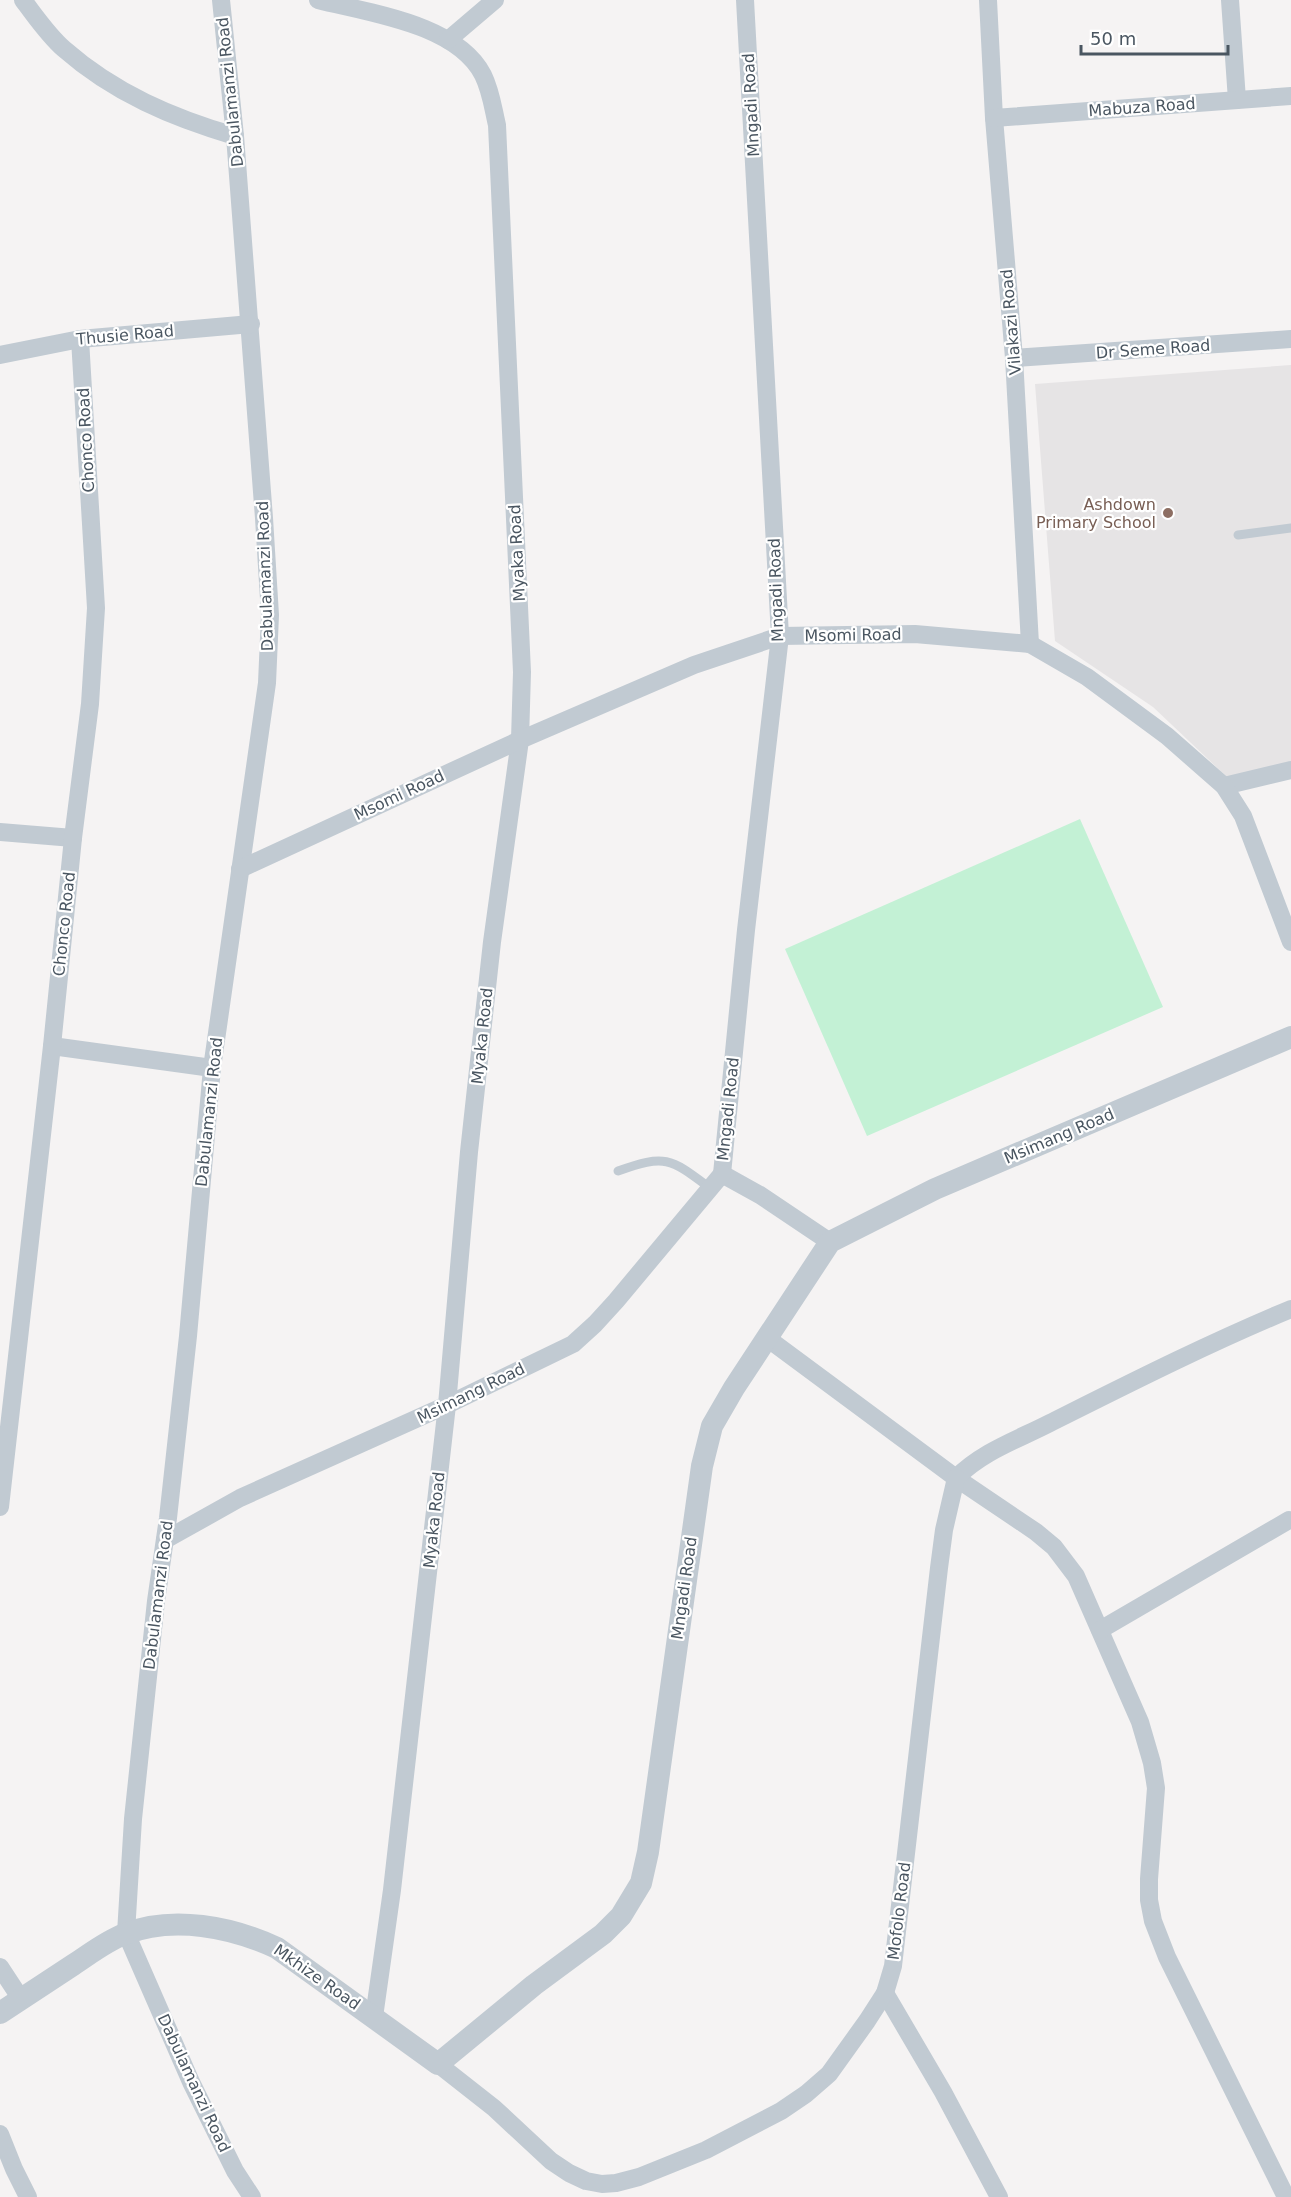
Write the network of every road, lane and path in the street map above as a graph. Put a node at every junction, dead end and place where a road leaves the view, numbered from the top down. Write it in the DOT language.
graph roads {
  1 [pos="23,0"];
  2 [pos="221,0"];
  3 [pos="318,0"];
  4 [pos="495,0"];
  5 [pos="745,0"];
  6 [pos="988,0"];
  7 [pos="1230,0"];
  8 [pos="448,40"];
  9 [pos="1291,96"];
  10 [pos="1237,100"];
  11 [pos="994,118"];
  12 [pos="235,136"];
  13 [pos="251,324"];
  14 [pos="80,339"];
  15 [pos="1291,339"];
  16 [pos="0,355"];
  17 [pos="1014,358"];
  18 [pos="1291,528"];
  19 [pos="1238,535"];
  20 [pos="780,636"];
  21 [pos="1030,644"];
  22 [pos="520,740"];
  23 [pos="1291,770"];
  24 [pos="1224,786"];
  25 [pos="0,832"];
  26 [pos="73,838"];
  27 [pos="240,869"];
  28 [pos="1291,942"];
  29 [pos="1291,1037"];
  30 [pos="52,1046"];
  31 [pos="212,1068"];
  32 [pos="618,1171"];
  33 [pos="716,1181"];
  34 [pos="830,1242"];
  35 [pos="1291,1309"];
  36 [pos="767,1338"];
  37 [pos="447,1405"];
  38 [pos="956,1478"];
  39 [pos="0,1508"];
  40 [pos="1289,1520"];
  41 [pos="165,1540"];
  42 [pos="1100,1630"];
  43 [pos="126,1933"];
  44 [pos="0,1967"];
  45 [pos="885,1993"];
  46 [pos="21,1999"];
  47 [pos="0,2013"];
  48 [pos="374,2017"];
  49 [pos="438,2064"];
  50 [pos="0,2134"];
  51 [pos="602,2184"];
  52 [pos="28,2197"];
  53 [pos="252,2197"];
  54 [pos="999,2197"];
  55 [pos="1286,2197"];
  1 -- 12 [label="street"];
  2 -- 12 [label="street, Dabulamanzi Road"];
  3 -- 8 [label="street"];
  4 -- 8 [label="street"];
  5 -- 20 [label="street, Mngadi Road"];
  6 -- 11 [label="street, Vilakazi Road"];
  7 -- 10 [label="street"];
  8 -- 22 [label="street, Myaka Road"];
  9 -- 10 [label="street, Mabuza Road"];
  10 -- 11 [label="street, Mabuza Road"];
  11 -- 17 [label="street, Vilakazi Road"];
  12 -- 13 [label="street, Dabulamanzi Road"];
  13 -- 14 [label="street, Thusie Road"];
  13 -- 27 [label="street, Dabulamanzi Road"];
  14 -- 16 [label="street, Thusie Road"];
  14 -- 26 [label="street, Chonco Road"];
  15 -- 17 [label="street, Dr Seme Road"];
  17 -- 21 [label="street, Vilakazi Road"];
  18 -- 19 [label="lane"];
  20 -- 21 [label="street, Msomi Road"];
  20 -- 22 [label="street, Msomi Road"];
  20 -- 33 [label="street, Mngadi Road"];
  21 -- 24 [label="street, Msomi Road"];
  22 -- 27 [label="street, Msomi Road"];
  22 -- 37 [label="street, Myaka Road"];
  23 -- 24 [label="street"];
  24 -- 28 [label="street, Msomi Road"];
  25 -- 26 [label="street"];
  26 -- 30 [label="street, Chonco Road"];
  27 -- 31 [label="street, Dabulamanzi Road"];
  29 -- 34 [label="street, Msimang Road"];
  30 -- 31 [label="street"];
  30 -- 39 [label="street, Chonco Road"];
  31 -- 41 [label="street, Dabulamanzi Road"];
  32 -- 33 [label="lane"];
  33 -- 34 [label="street, Mngadi Road"];
  33 -- 37 [label="street, Msimang Road"];
  34 -- 36 [label="street, Mngadi Road"];
  35 -- 38 [label="street"];
  36 -- 38 [label="street"];
  36 -- 49 [label="street, Mngadi Road"];
  37 -- 41 [label="street, Msimang Road"];
  37 -- 48 [label="street, Myaka Road"];
  38 -- 42 [label="street"];
  38 -- 45 [label="street, Mofolo Road"];
  40 -- 42 [label="street"];
  41 -- 43 [label="street, Dabulamanzi Road"];
  42 -- 55 [label="street"];
  43 -- 46 [label="street, Mkhize Road"];
  43 -- 48 [label="street, Mkhize Road"];
  43 -- 53 [label="street, Dabulamanzi Road"];
  44 -- 46 [label="street"];
  45 -- 51 [label="street, Mofolo Road"];
  45 -- 54 [label="street"];
  46 -- 47 [label="street, Mkhize Road"];
  48 -- 49 [label="street, Mkhize Road"];
  49 -- 51 [label="street, Mkhize Road"];
  50 -- 52 [label="street"];
}
